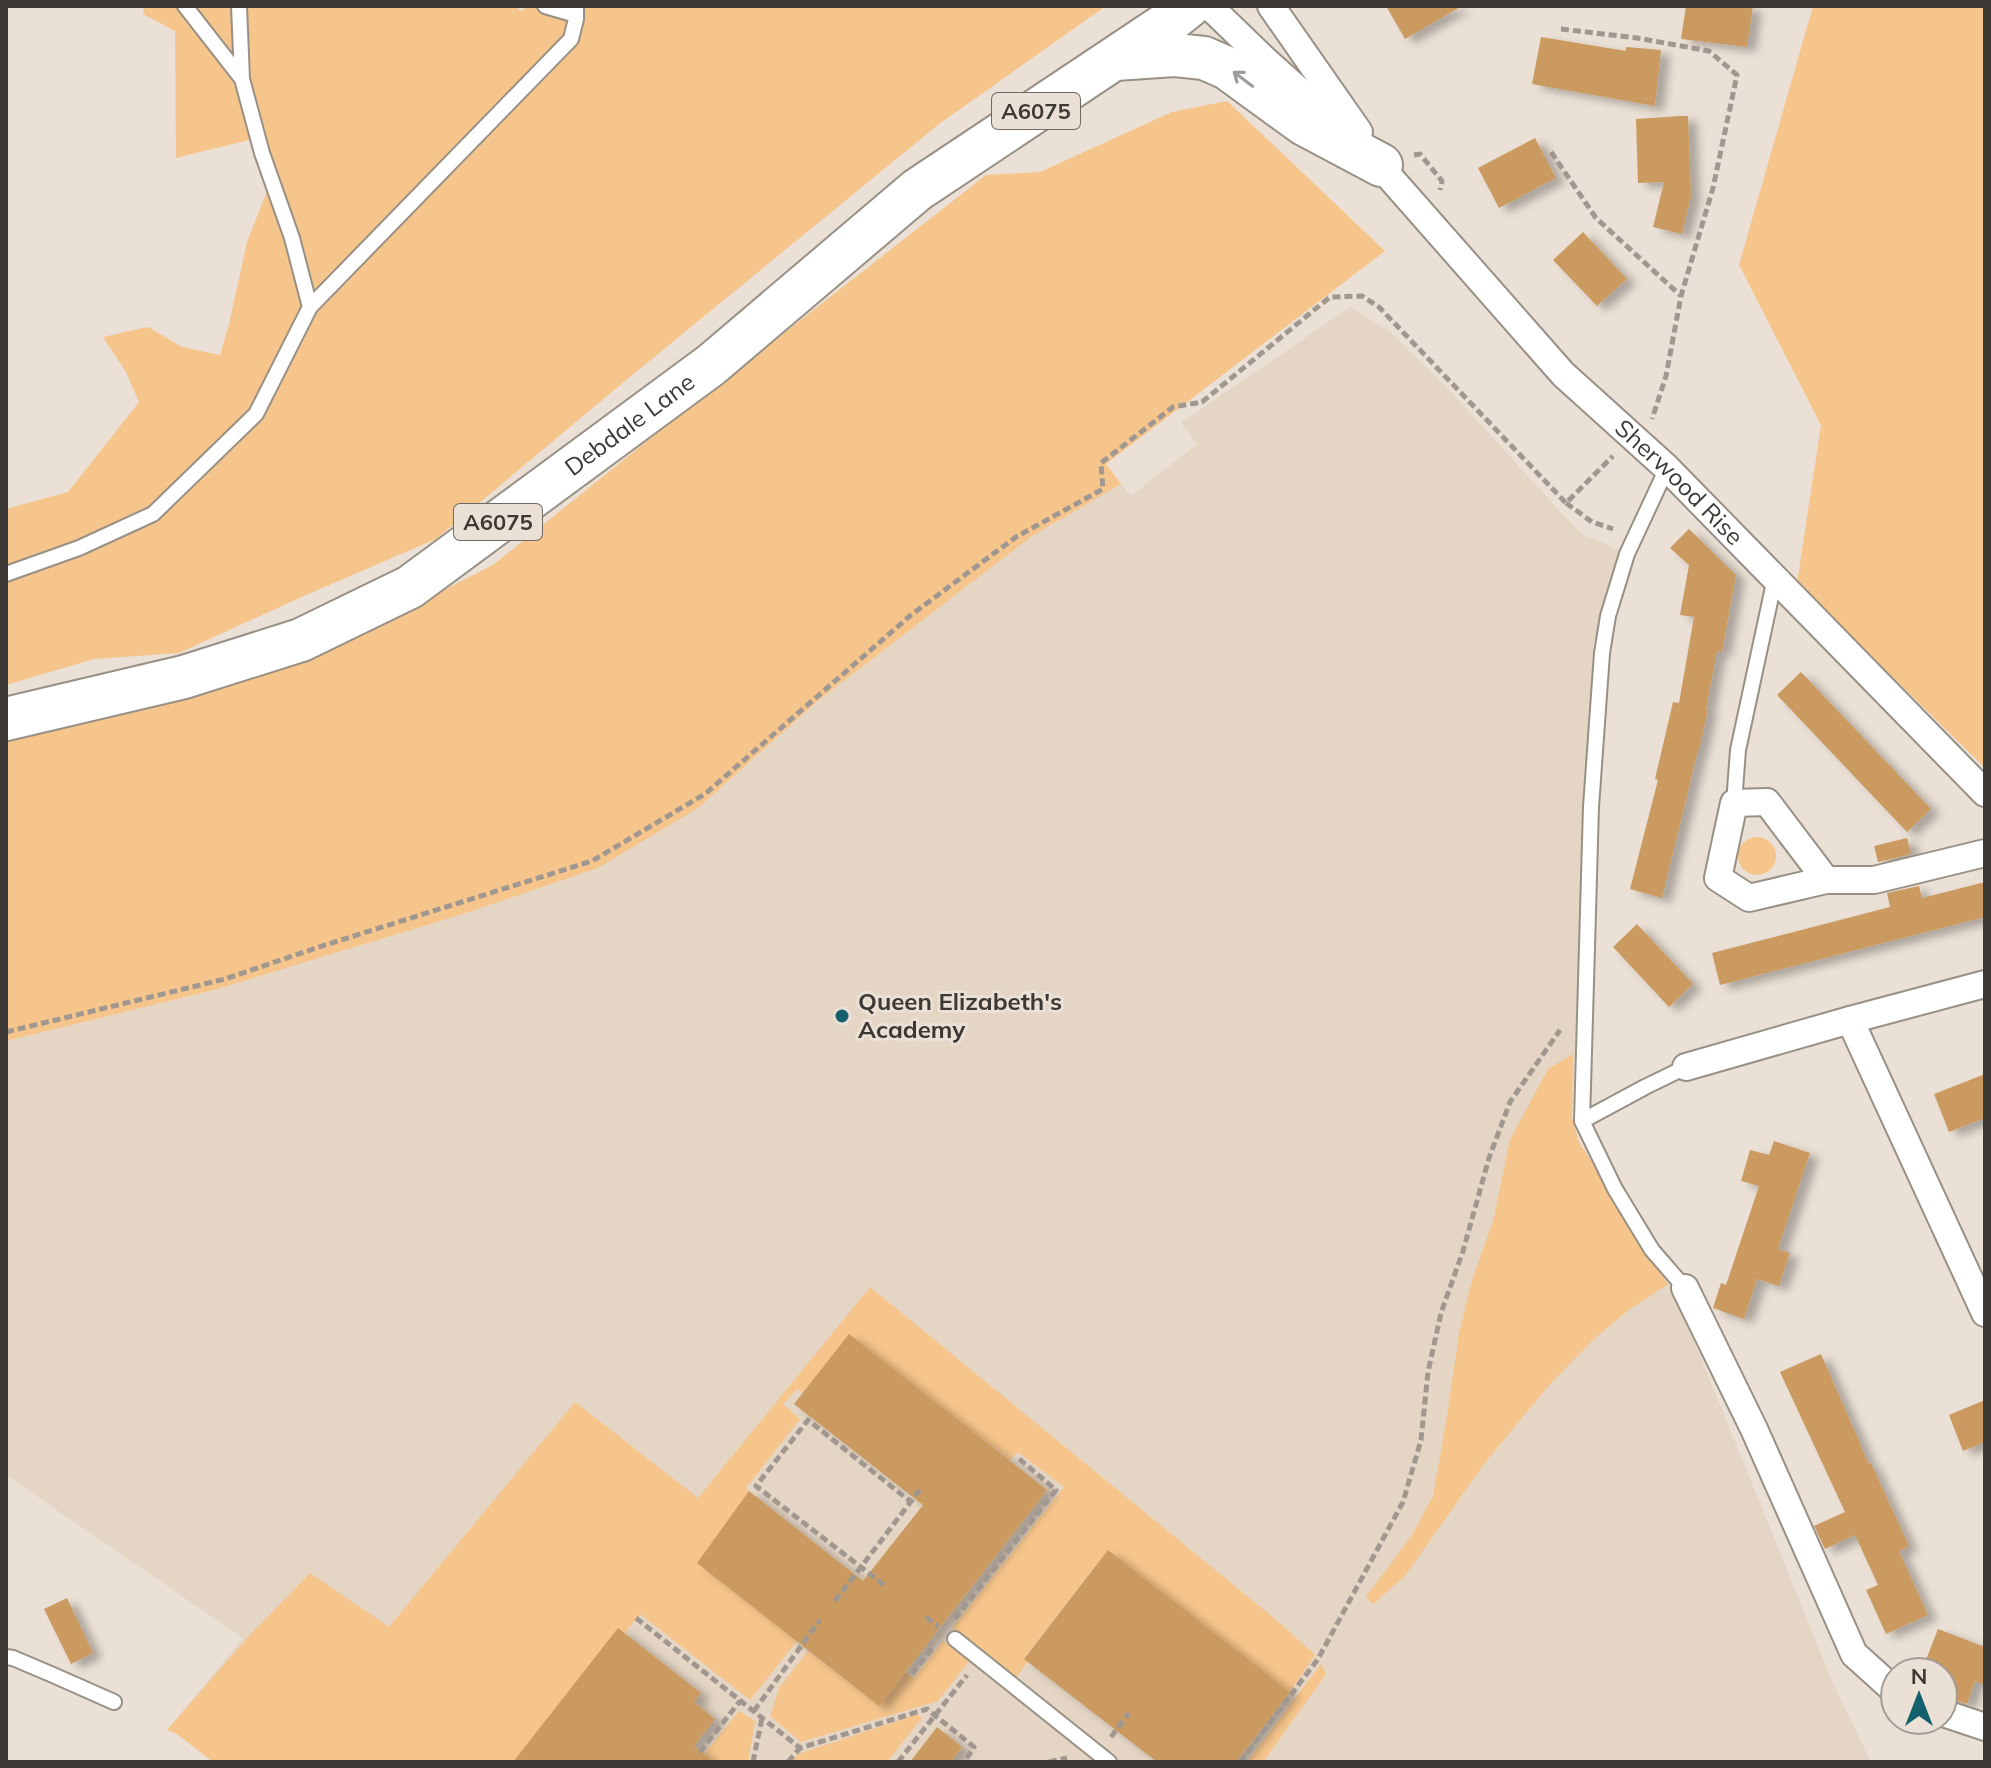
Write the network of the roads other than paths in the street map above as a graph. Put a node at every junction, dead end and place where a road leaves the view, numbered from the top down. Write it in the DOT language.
graph roads {
  1 [pos="185,6"];
  2 [pos="239,6"];
  3 [pos="545,6"];
  4 [pos="1189,6"];
  5 [pos="1209,6"];
  6 [pos="1271,6"];
  7 [pos="576,10"];
  8 [pos="1113,59"];
  9 [pos="242,79"];
  10 [pos="1381,165"];
  11 [pos="310,307"];
  12 [pos="1667,468"];
  13 [pos="6,574"];
  14 [pos="1775,578"];
  15 [pos="6,719"];
  16 [pos="1985,793"];
  17 [pos="1734,803"];
  18 [pos="1985,853"];
  19 [pos="1826,880"];
  20 [pos="1985,984"];
  21 [pos="1850,1020"];
  22 [pos="1686,1067"];
  23 [pos="1582,1121"];
  24 [pos="1685,1288"];
  25 [pos="1985,1313"];
  26 [pos="955,1639"];
  27 [pos="6,1657"];
  28 [pos="1879,1677"];
  29 [pos="114,1702"];
  30 [pos="1959,1718"];
  31 [pos="1985,1727"];
  32 [pos="1109,1762"];
  1 -- 9 [label="lane"];
  2 -- 9 [label="lane"];
  3 -- 7 [label="lane"];
  4 -- 8 [label="main road, Debdale Lane / A6075"];
  5 -- 10 [label="street, Sherwood Rise"];
  6 -- 10 [label="street, Sherwood Rise"];
  7 -- 11 [label="lane"];
  10 -- 8 [label="main road, one-way"];
  8 -- 15 [label="main road, Debdale Lane / A6075"];
  9 -- 11 [label="lane"];
  10 -- 12 [label="street, Sherwood Rise"];
  11 -- 13 [label="lane"];
  12 -- 14 [label="street, Sherwood Rise"];
  12 -- 23 [label="lane"];
  14 -- 16 [label="street, Sherwood Rise"];
  14 -- 17 [label="lane"];
  17 -- 19 [label="street"];
  17 -- 19 [label="street"];
  18 -- 19 [label="street"];
  20 -- 21 [label="street"];
  21 -- 22 [label="street"];
  21 -- 25 [label="street"];
  22 -- 23 [label="lane"];
  23 -- 24 [label="lane"];
  24 -- 28 [label="street"];
  26 -- 32 [label="lane"];
  27 -- 29 [label="lane"];
  30 -- 31 [label="street"];
}
